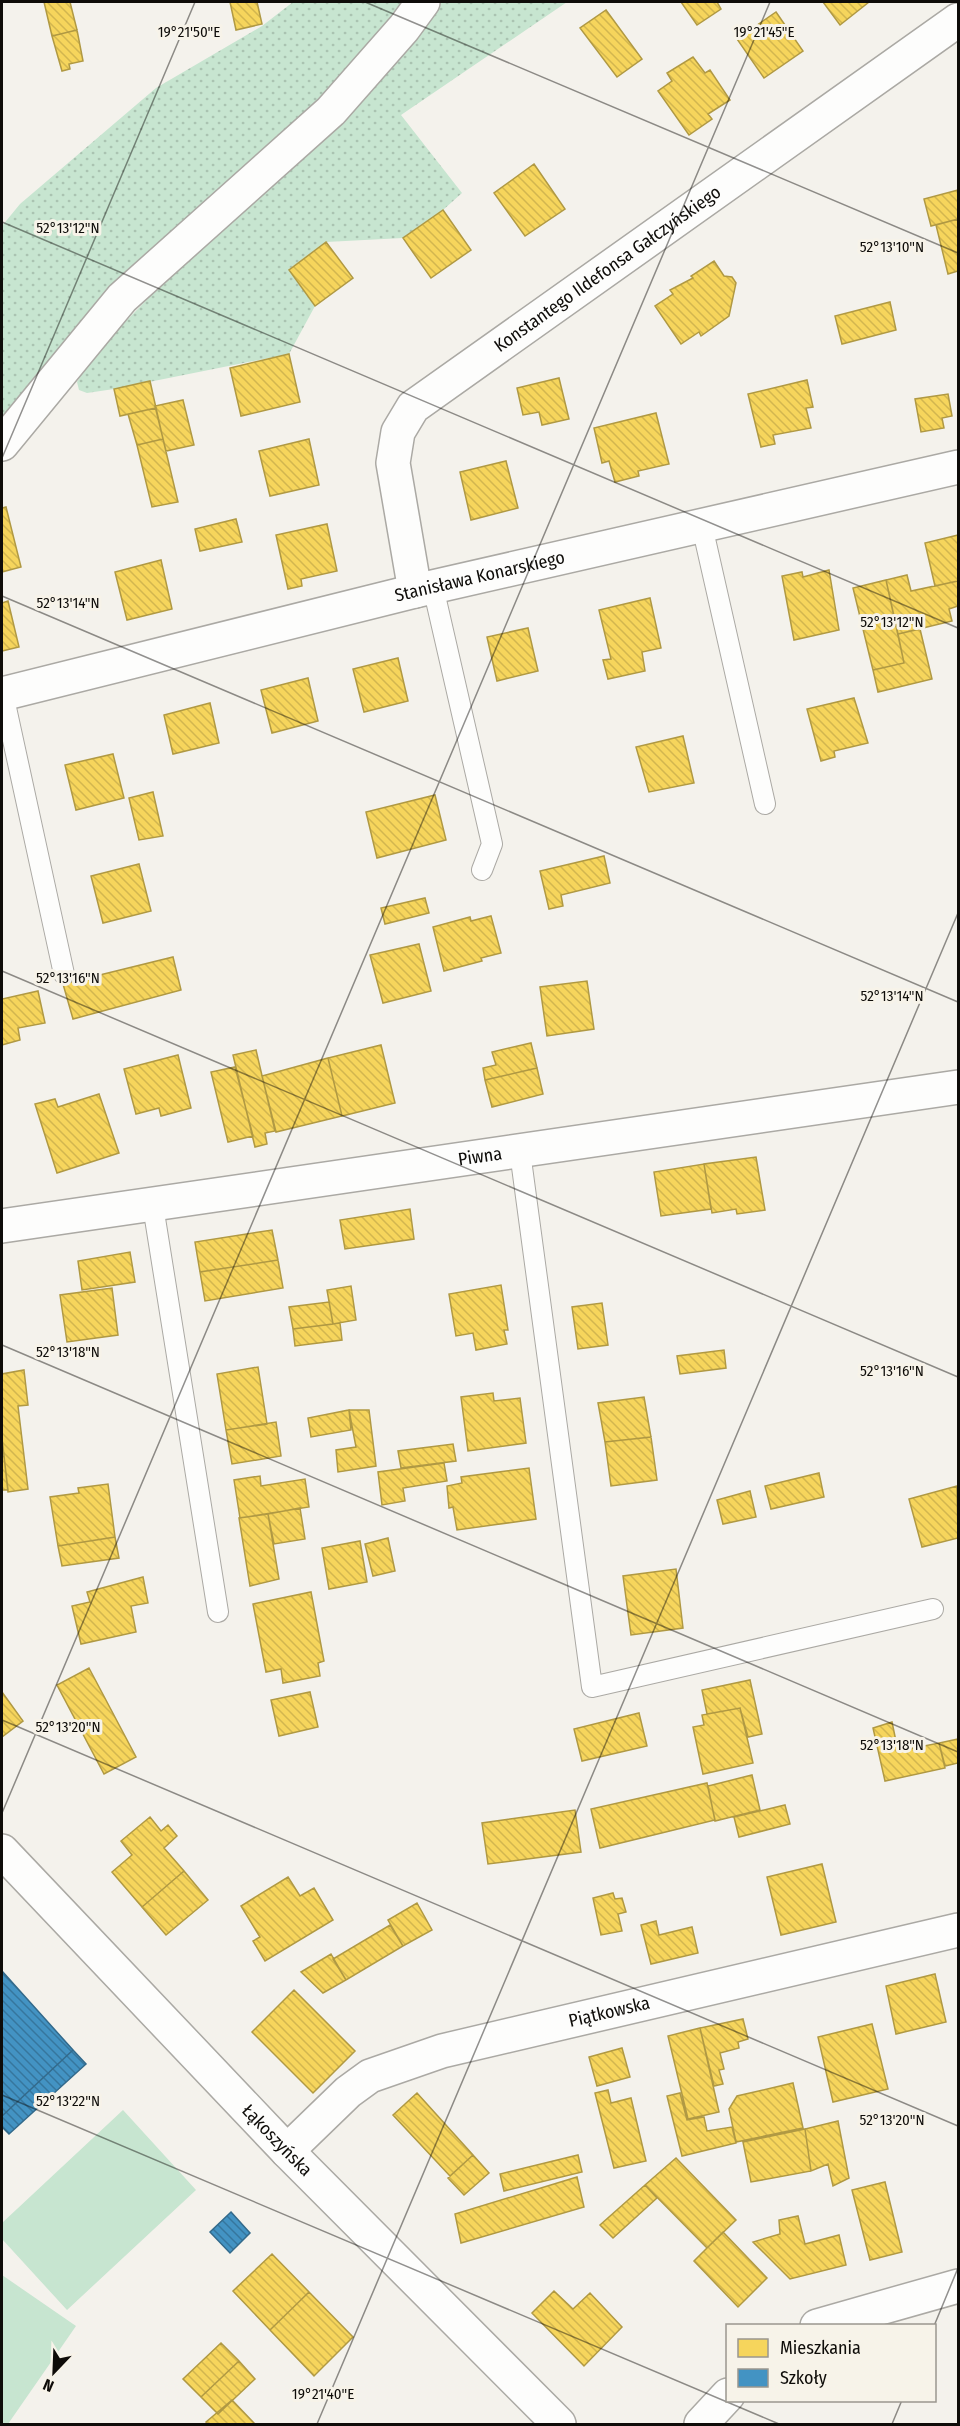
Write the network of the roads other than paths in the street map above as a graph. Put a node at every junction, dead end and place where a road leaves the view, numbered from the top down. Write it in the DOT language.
graph roads {
  1 [pos="423,2"];
  2 [pos="958,20"];
  3 [pos="2,444"];
  4 [pos="958,467"];
  5 [pos="702,526"];
  6 [pos="424,590"];
  7 [pos="2,694"];
  8 [pos="765,804"];
  9 [pos="482,870"];
  10 [pos="64,974"];
  11 [pos="958,1087"];
  12 [pos="520,1152"];
  13 [pos="153,1206"];
  14 [pos="2,1226"];
  15 [pos="933,1609"];
  16 [pos="218,1612"];
  17 [pos="2,1851"];
  18 [pos="958,1930"];
  19 [pos="287,2151"];
  20 [pos="958,2286"];
  21 [pos="821,2324"];
  22 [pos="726,2397"];
  23 [pos="559,2424"];
  24 [pos="701,2424"];
  1 -- 3 [label="street"];
  2 -- 6 [label="street, Konstantego Ildefonsa Gałczyńskiego"];
  4 -- 5 [label="street, Stanisława Konarskiego"];
  5 -- 6 [label="street, Stanisława Konarskiego"];
  5 -- 8 [label="lane"];
  6 -- 7 [label="street, Stanisława Konarskiego"];
  6 -- 9 [label="lane"];
  7 -- 10 [label="lane"];
  11 -- 12 [label="street, Piwna"];
  12 -- 13 [label="street, Piwna"];
  12 -- 15 [label="lane"];
  13 -- 14 [label="street, Piwna"];
  13 -- 16 [label="lane"];
  17 -- 19 [label="street, Łąkoszyńska"];
  18 -- 19 [label="street, Piątkowska"];
  19 -- 23 [label="street, Łąkoszyńska"];
  20 -- 21 [label="street"];
  22 -- 24 [label="street"];
}
